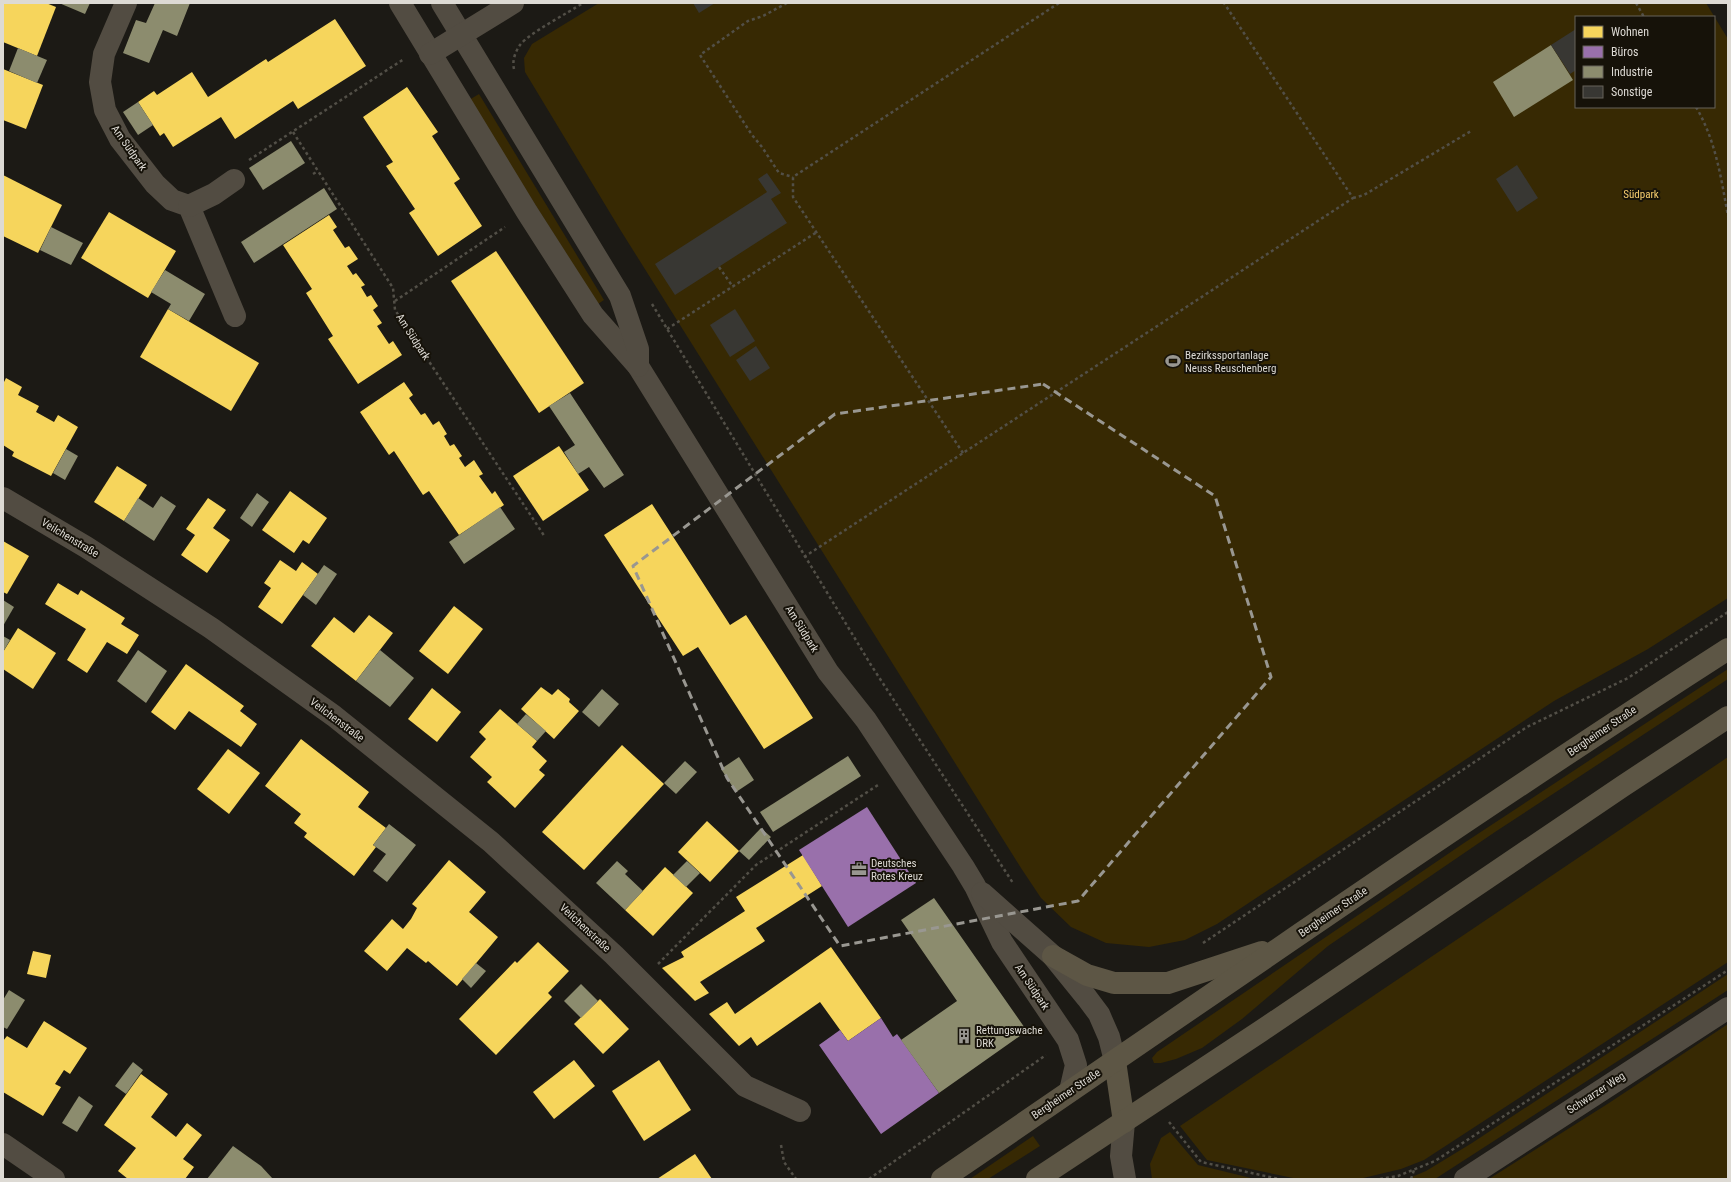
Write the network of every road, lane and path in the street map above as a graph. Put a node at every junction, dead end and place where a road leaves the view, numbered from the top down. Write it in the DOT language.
graph roads {
  1 [pos="126,3"];
  2 [pos="400,3"];
  3 [pos="442,3"];
  4 [pos="514,3"];
  5 [pos="583,3"];
  6 [pos="787,3"];
  7 [pos="1059,3"];
  8 [pos="1224,3"];
  9 [pos="1636,3"];
  10 [pos="1643,16"];
  11 [pos="461,35"];
  12 [pos="427,50"];
  13 [pos="515,73"];
  14 [pos="1697,108"];
  15 [pos="294,132"];
  16 [pos="1471,132"];
  17 [pos="318,171"];
  18 [pos="313,174"];
  19 [pos="793,177"];
  20 [pos="234,180"];
  21 [pos="1353,198"];
  22 [pos="189,206"];
  23 [pos="527,212"];
  24 [pos="1728,216"];
  25 [pos="817,232"];
  26 [pos="719,267"];
  27 [pos="732,287"];
  28 [pos="394,301"];
  29 [pos="651,302"];
  30 [pos="235,316"];
  31 [pos="667,329"];
  32 [pos="638,366"];
  33 [pos="963,453"];
  34 [pos="3,498"];
  35 [pos="545,537"];
  36 [pos="804,557"];
  37 [pos="1728,612"];
  38 [pos="1728,650"];
  39 [pos="1728,717"];
  40 [pos="900,770"];
  41 [pos="975,886"];
  42 [pos="1015,886"];
  43 [pos="1200,944"];
  44 [pos="1284,945"];
  45 [pos="1053,956"];
  46 [pos="1728,970"];
  47 [pos="641,982"];
  48 [pos="1728,1008"];
  49 [pos="1068,1040"];
  50 [pos="1115,1061"];
  51 [pos="1070,1091"];
  52 [pos="800,1111"];
  53 [pos="1124,1122"];
  54 [pos="1169,1122"];
  55 [pos="3,1144"];
  56 [pos="781,1145"];
  57 [pos="1414,1170"];
  58 [pos="54,1179"];
  59 [pos="796,1179"];
  60 [pos="869,1179"];
  61 [pos="942,1179"];
  62 [pos="1037,1179"];
  63 [pos="1125,1179"];
  64 [pos="1280,1179"];
  65 [pos="1380,1179"];
  66 [pos="1411,1179"];
  67 [pos="1465,1179"];
  1 -- 22 [label="street, Am Südpark"];
  2 -- 12 [label="street, Am Südpark"];
  3 -- 11 [label="street, Am Südpark"];
  4 -- 11 [label="street"];
  5 -- 13 [label="path"];
  6 -- 19 [label="path"];
  7 -- 19 [label="path"];
  8 -- 21 [label="path"];
  9 -- 10 [label="path"];
  11 -- 12 [label="street"];
  11 -- 32 [label="street, Am Südpark"];
  12 -- 15 [label="path"];
  12 -- 23 [label="street, Am Südpark"];
  14 -- 24 [label="path"];
  15 -- 17 [label="path, Am Südpark"];
  15 -- 20 [label="path"];
  16 -- 21 [label="path"];
  17 -- 18 [label="path"];
  17 -- 28 [label="path, Am Südpark"];
  19 -- 25 [label="path"];
  20 -- 22 [label="street"];
  21 -- 33 [label="path"];
  22 -- 30 [label="street"];
  23 -- 28 [label="path"];
  23 -- 32 [label="street, Am Südpark"];
  25 -- 27 [label="path"];
  25 -- 33 [label="path"];
  26 -- 27 [label="path"];
  27 -- 31 [label="path"];
  28 -- 35 [label="path, Am Südpark"];
  29 -- 31 [label="path"];
  31 -- 36 [label="path"];
  32 -- 40 [label="street, Am Südpark"];
  33 -- 36 [label="path"];
  34 -- 47 [label="street, Veilchenstraße"];
  36 -- 42 [label="path"];
  37 -- 43 [label="path"];
  38 -- 44 [label="main road, Bergheimer Straße"];
  39 -- 53 [label="main road"];
  40 -- 41 [label="street, Am Südpark"];
  40 -- 47 [label="path"];
  41 -- 45 [label="street, Am Südpark"];
  41 -- 49 [label="street, Am Südpark"];
  44 -- 45 [label="main road"];
  44 -- 50 [label="main road, Bergheimer Straße"];
  45 -- 50 [label="street, Am Südpark"];
  46 -- 57 [label="path"];
  47 -- 52 [label="street, Veilchenstraße"];
  48 -- 67 [label="street, Schwarzer Weg"];
  49 -- 51 [label="street, Am Südpark"];
  49 -- 60 [label="path"];
  50 -- 51 [label="main road, Bergheimer Straße"];
  50 -- 53 [label="main road"];
  51 -- 61 [label="main road, Bergheimer Straße"];
  53 -- 62 [label="main road"];
  53 -- 63 [label="street"];
  54 -- 64 [label="path"];
  55 -- 58 [label="street"];
  56 -- 59 [label="path"];
  57 -- 65 [label="path"];
  57 -- 66 [label="path"];
}
